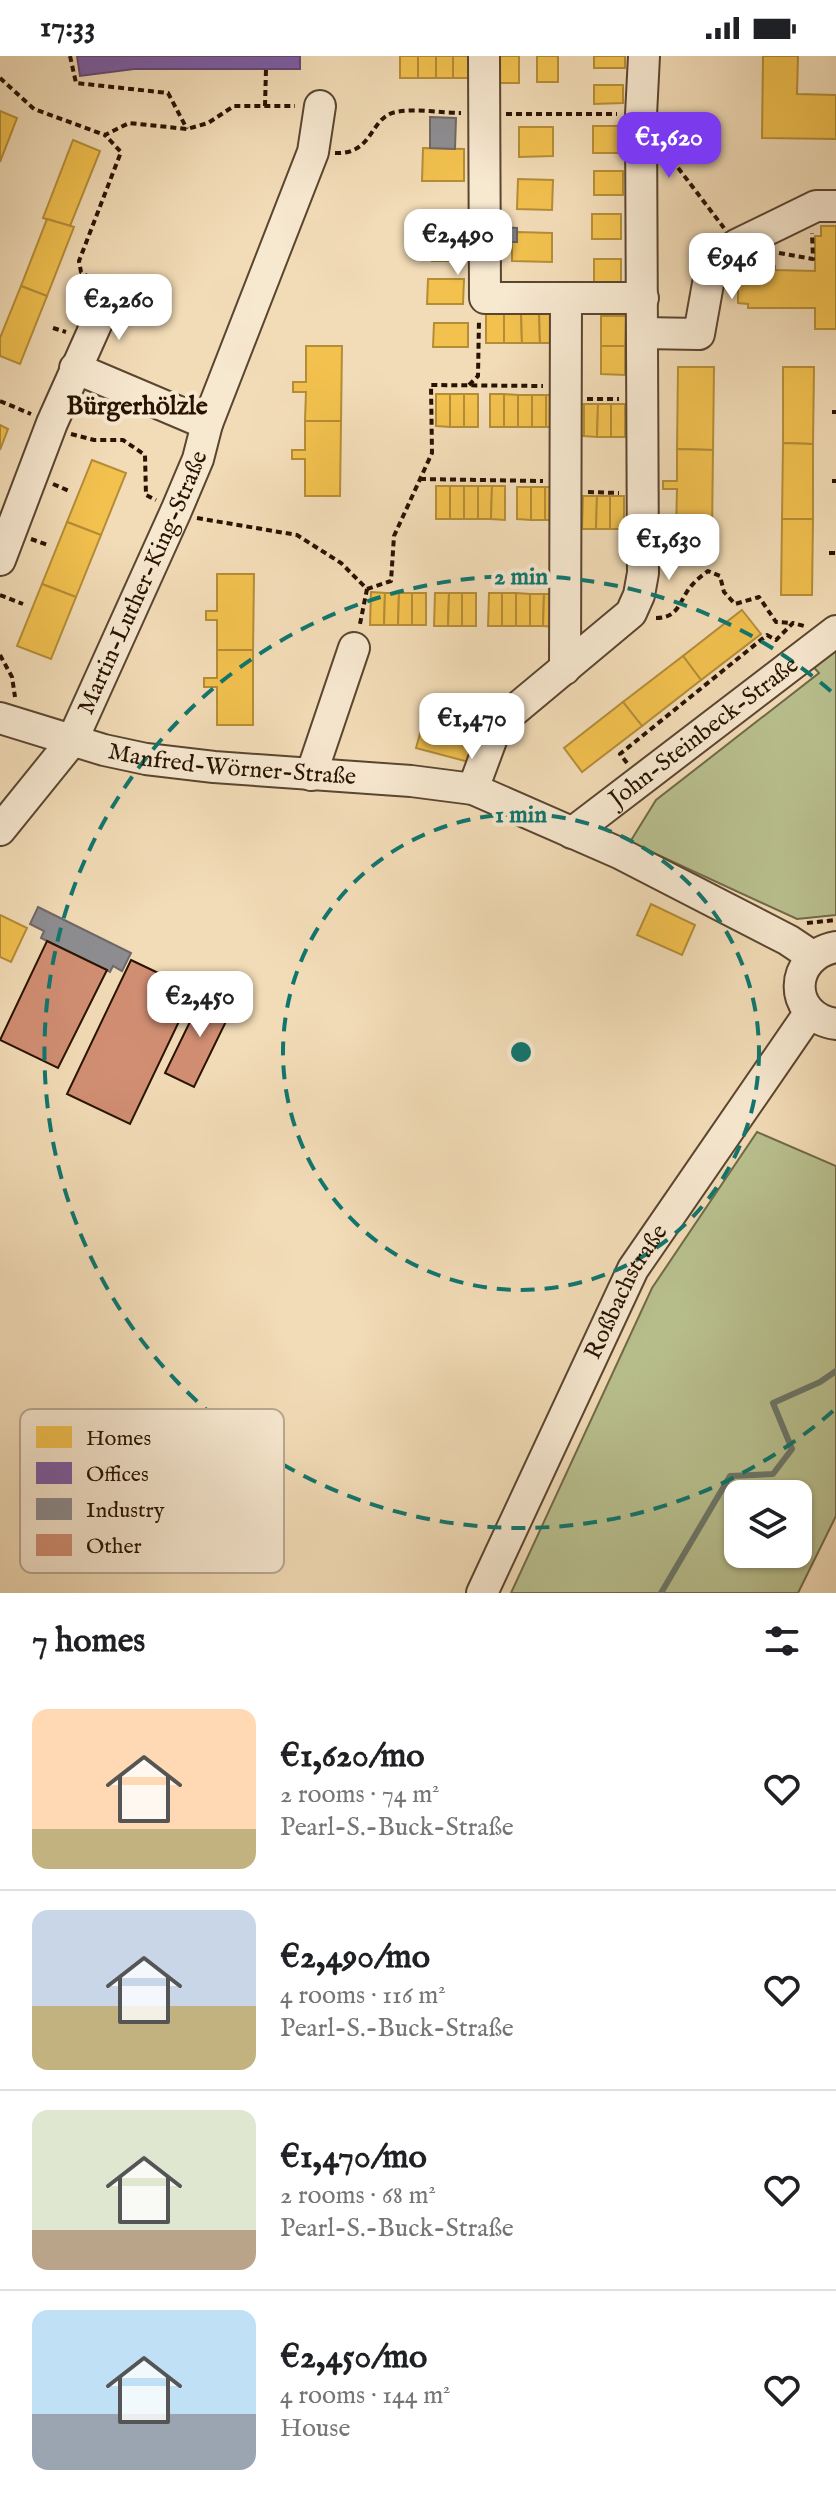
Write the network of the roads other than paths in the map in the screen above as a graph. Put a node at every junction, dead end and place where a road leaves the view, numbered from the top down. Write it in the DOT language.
graph roads {
  1 [pos="484,56"];
  2 [pos="644,56"];
  3 [pos="320,106"];
  4 [pos="836,206"];
  5 [pos="111,291"];
  6 [pos="566,298"];
  7 [pos="643,298"];
  8 [pos="643,333"];
  9 [pos="75,368"];
  10 [pos="207,424"];
  11 [pos="0,560"];
  12 [pos="836,631"];
  13 [pos="354,648"];
  14 [pos="565,669"];
  15 [pos="5,720"];
  16 [pos="72,741"];
  17 [pos="311,775"];
  18 [pos="473,789"];
  19 [pos="0,830"];
  20 [pos="572,833"];
  21 [pos="824,952"];
  22 [pos="823,1018"];
  23 [pos="482,1593"];
  1 -- 6 [label="street"];
  2 -- 7 [label="street"];
  3 -- 10 [label="street, Martin-Luther-King-Straße"];
  4 -- 8 [label="street"];
  5 -- 9 [label="street"];
  6 -- 7 [label="street"];
  6 -- 14 [label="street"];
  7 -- 8 [label="street"];
  8 -- 14 [label="street"];
  9 -- 10 [label="street, Martin-Luther-King-Straße"];
  9 -- 11 [label="street"];
  10 -- 16 [label="street, Martin-Luther-King-Straße"];
  12 -- 20 [label="street, John-Steinbeck-Straße"];
  13 -- 17 [label="street"];
  14 -- 18 [label="street"];
  15 -- 16 [label="street, Manfred-Wörner-Straße"];
  16 -- 17 [label="street, Manfred-Wörner-Straße"];
  16 -- 19 [label="street, Martin-Luther-King-Straße"];
  17 -- 18 [label="street, Manfred-Wörner-Straße"];
  18 -- 20 [label="street, Manfred-Wörner-Straße"];
  20 -- 21 [label="street, Manfred-Wörner-Straße"];
  21 -- 22 [label="street"];
  22 -- 23 [label="street, Roßbachstraße"];
}
